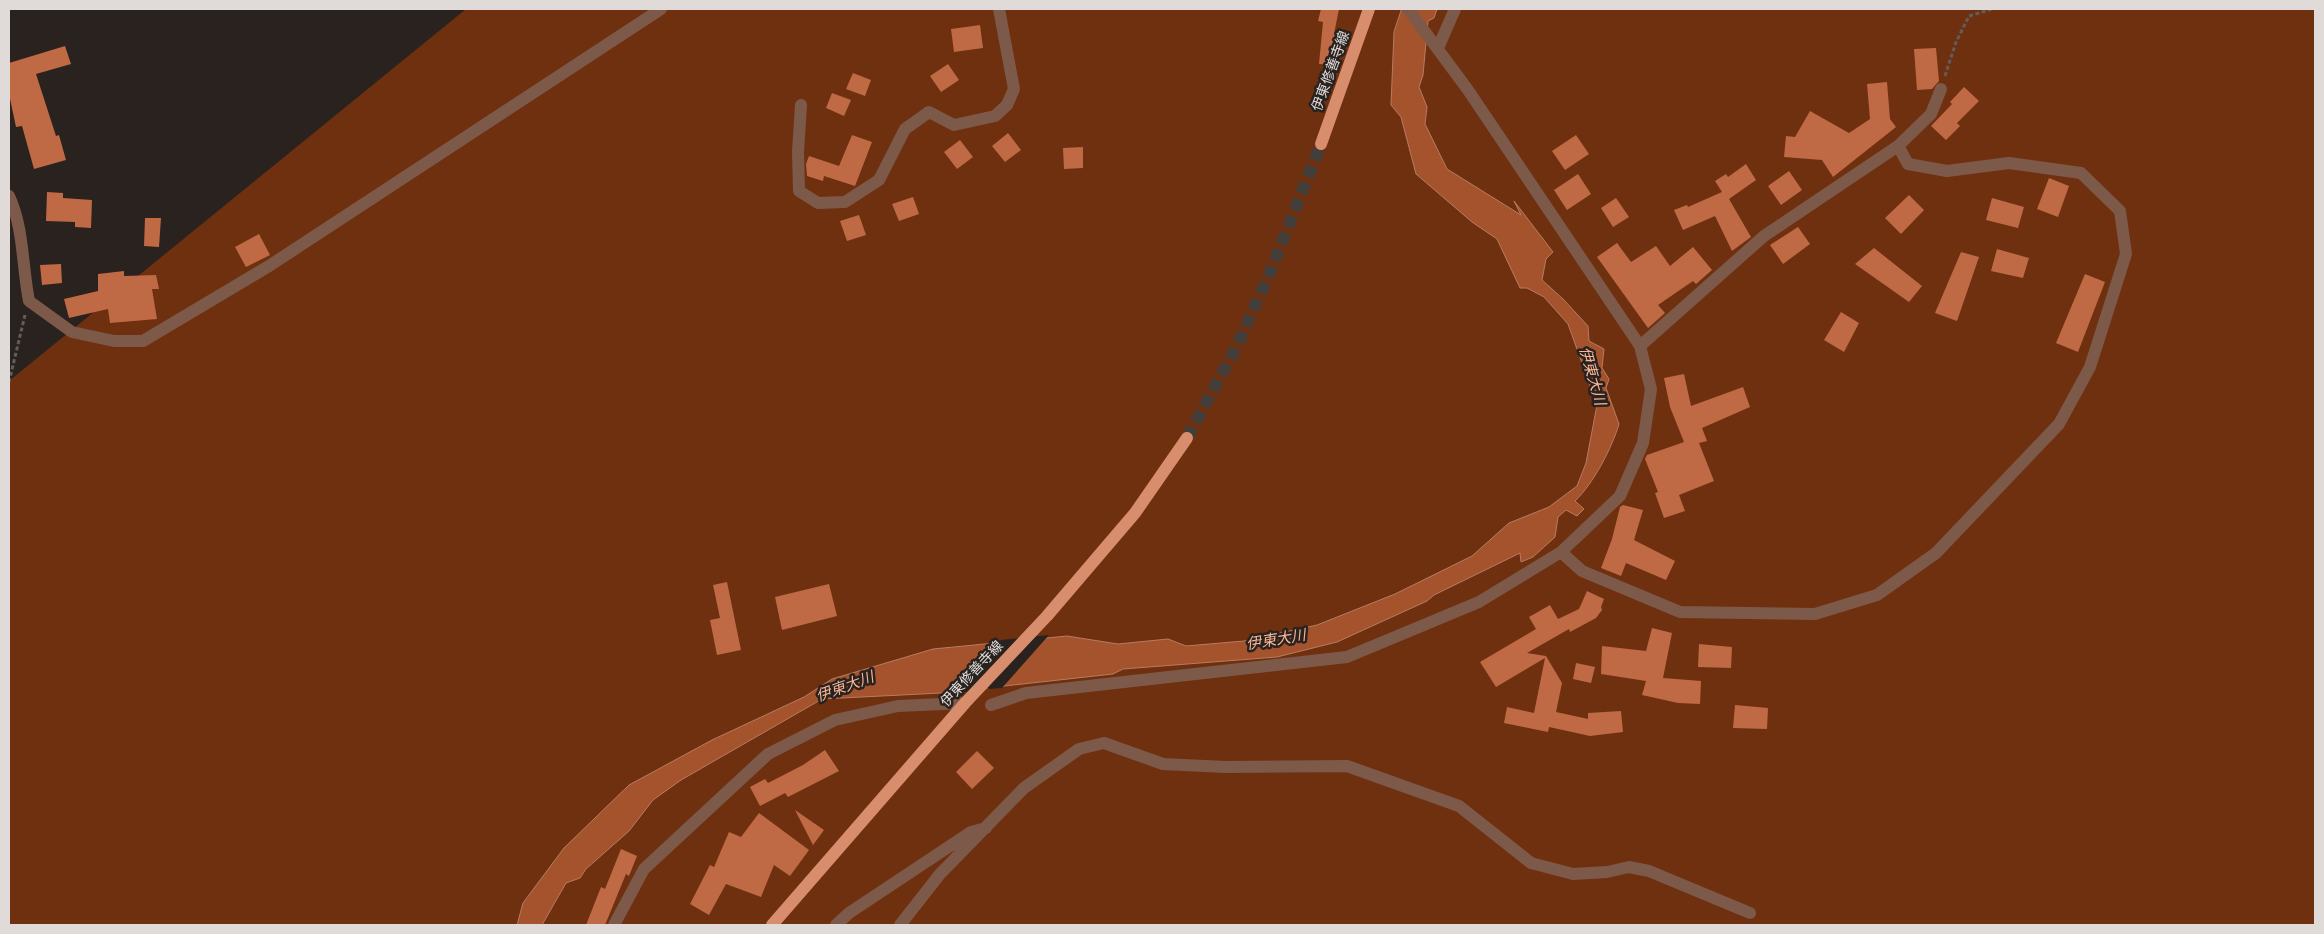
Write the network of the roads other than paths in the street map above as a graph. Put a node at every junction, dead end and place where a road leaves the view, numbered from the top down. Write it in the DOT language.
graph roads {
  1 [pos="661,9"];
  2 [pos="999,9"];
  3 [pos="1369,9"];
  4 [pos="1408,9"];
  5 [pos="1455,9"];
  6 [pos="1438,48"];
  7 [pos="1941,89"];
  8 [pos="801,105"];
  9 [pos="1321,144"];
  10 [pos="1898,146"];
  11 [pos="9,196"];
  12 [pos="13,217"];
  13 [pos="1640,346"];
  14 [pos="1186,438"];
  15 [pos="1561,552"];
  16 [pos="965,704"];
  17 [pos="992,704"];
  18 [pos="988,827"];
  19 [pos="1750,913"];
  20 [pos="614,925"];
  21 [pos="772,925"];
  22 [pos="836,925"];
  23 [pos="900,925"];
  1 -- 12 [label="street"];
  2 -- 8 [label="street"];
  3 -- 9 [label="main road, 伊東修善寺線"];
  4 -- 6 [label="street"];
  5 -- 6 [label="street"];
  6 -- 13 [label="street"];
  7 -- 10 [label="street"];
  10 -- 13 [label="street"];
  10 -- 15 [label="street"];
  11 -- 12 [label="street"];
  13 -- 15 [label="street"];
  14 -- 16 [label="main road, 伊東修善寺線"];
  15 -- 17 [label="street"];
  16 -- 20 [label="street"];
  16 -- 21 [label="main road, 伊東修善寺線"];
  18 -- 19 [label="street"];
  18 -- 22 [label="street"];
  18 -- 23 [label="street"];
}
